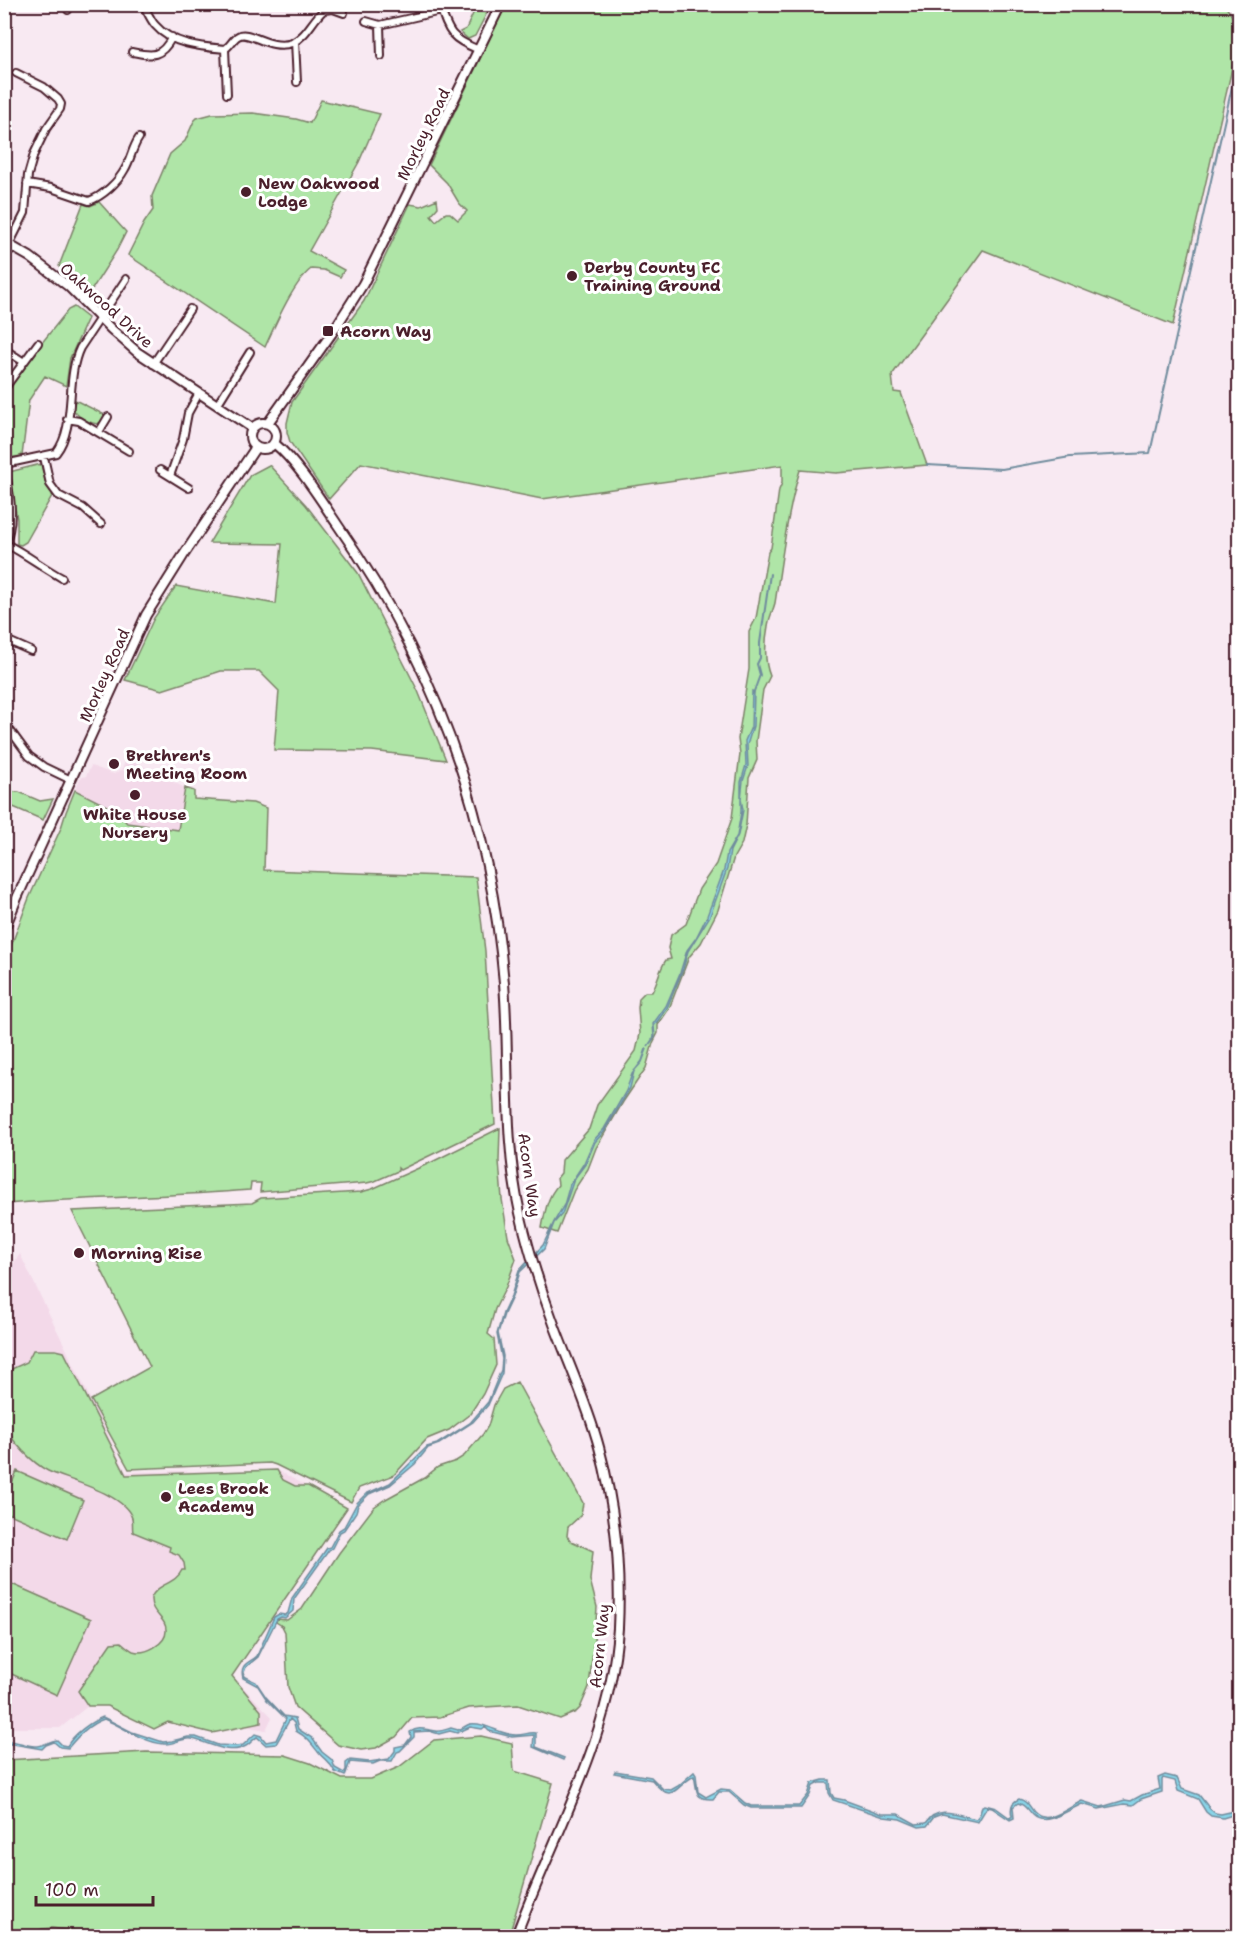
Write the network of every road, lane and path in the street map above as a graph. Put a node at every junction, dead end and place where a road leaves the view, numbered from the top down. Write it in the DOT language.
graph roads {
  1 [pos="143,4"];
  2 [pos="501,4"];
  3 [pos="1236,4"];
  4 [pos="440,8"];
  5 [pos="1239,9"];
  6 [pos="344,13"];
  7 [pos="366,21"];
  8 [pos="380,25"];
  9 [pos="172,37"];
  10 [pos="295,41"];
  11 [pos="225,49"];
  12 [pos="479,50"];
  13 [pos="132,52"];
  14 [pos="381,56"];
  15 [pos="16,73"];
  16 [pos="297,82"];
  17 [pos="227,94"];
  18 [pos="139,138"];
  19 [pos="27,184"];
  20 [pos="7,243"];
  21 [pos="126,279"];
  22 [pos="190,309"];
  23 [pos="100,318"];
  24 [pos="38,342"];
  25 [pos="4,349"];
  26 [pos="250,352"];
  27 [pos="24,362"];
  28 [pos="153,364"];
  29 [pos="7,385"];
  30 [pos="199,393"];
  31 [pos="217,405"];
  32 [pos="108,417"];
  33 [pos="67,419"];
  34 [pos="268,423"];
  35 [pos="252,428"];
  36 [pos="99,432"];
  37 [pos="274,443"];
  38 [pos="256,447"];
  39 [pos="129,451"];
  40 [pos="44,457"];
  41 [pos="5,464"];
  42 [pos="160,470"];
  43 [pos="170,476"];
  44 [pos="189,488"];
  45 [pos="101,524"];
  46 [pos="5,545"];
  47 [pos="62,578"];
  48 [pos="4,639"];
  49 [pos="31,651"];
  50 [pos="4,722"];
  51 [pos="71,780"];
  52 [pos="4,930"];
  53 [pos="39,1936"];
  54 [pos="63,1936"];
  55 [pos="516,1936"];
  1 -- 9 [label="street"];
  2 -- 12 [label="street, Morley Road"];
  3 -- 5 [label="street"];
  4 -- 8 [label="street"];
  4 -- 12 [label="street"];
  6 -- 10 [label="street"];
  7 -- 8 [label="street"];
  8 -- 14 [label="street"];
  9 -- 11 [label="street"];
  9 -- 13 [label="street"];
  10 -- 11 [label="street"];
  10 -- 16 [label="street"];
  11 -- 17 [label="street"];
  12 -- 34 [label="street, Morley Road"];
  15 -- 19 [label="street"];
  18 -- 19 [label="street"];
  19 -- 20 [label="street"];
  20 -- 23 [label="street, Oakwood Drive"];
  21 -- 23 [label="street"];
  22 -- 28 [label="street"];
  23 -- 28 [label="street, Oakwood Drive"];
  23 -- 33 [label="street"];
  24 -- 27 [label="street"];
  25 -- 27 [label="street"];
  26 -- 31 [label="street"];
  27 -- 29 [label="street"];
  28 -- 30 [label="street, Oakwood Drive"];
  30 -- 31 [label="street, Oakwood Drive"];
  30 -- 43 [label="street"];
  31 -- 35 [label="street, Oakwood Drive"];
  32 -- 36 [label="street"];
  33 -- 36 [label="street"];
  33 -- 40 [label="street"];
  34 -- 35 [label="street"];
  34 -- 37 [label="street"];
  35 -- 38 [label="street"];
  36 -- 39 [label="street"];
  37 -- 38 [label="street"];
  37 -- 55 [label="street, Acorn Way"];
  38 -- 51 [label="street, Morley Road"];
  40 -- 41 [label="street"];
  40 -- 45 [label="street"];
  41 -- 46 [label="street"];
  42 -- 43 [label="street"];
  43 -- 44 [label="street"];
  46 -- 47 [label="street"];
  48 -- 49 [label="street"];
  50 -- 51 [label="street"];
  51 -- 52 [label="street, Morley Road"];
  53 -- 54 [label="street"];
}
